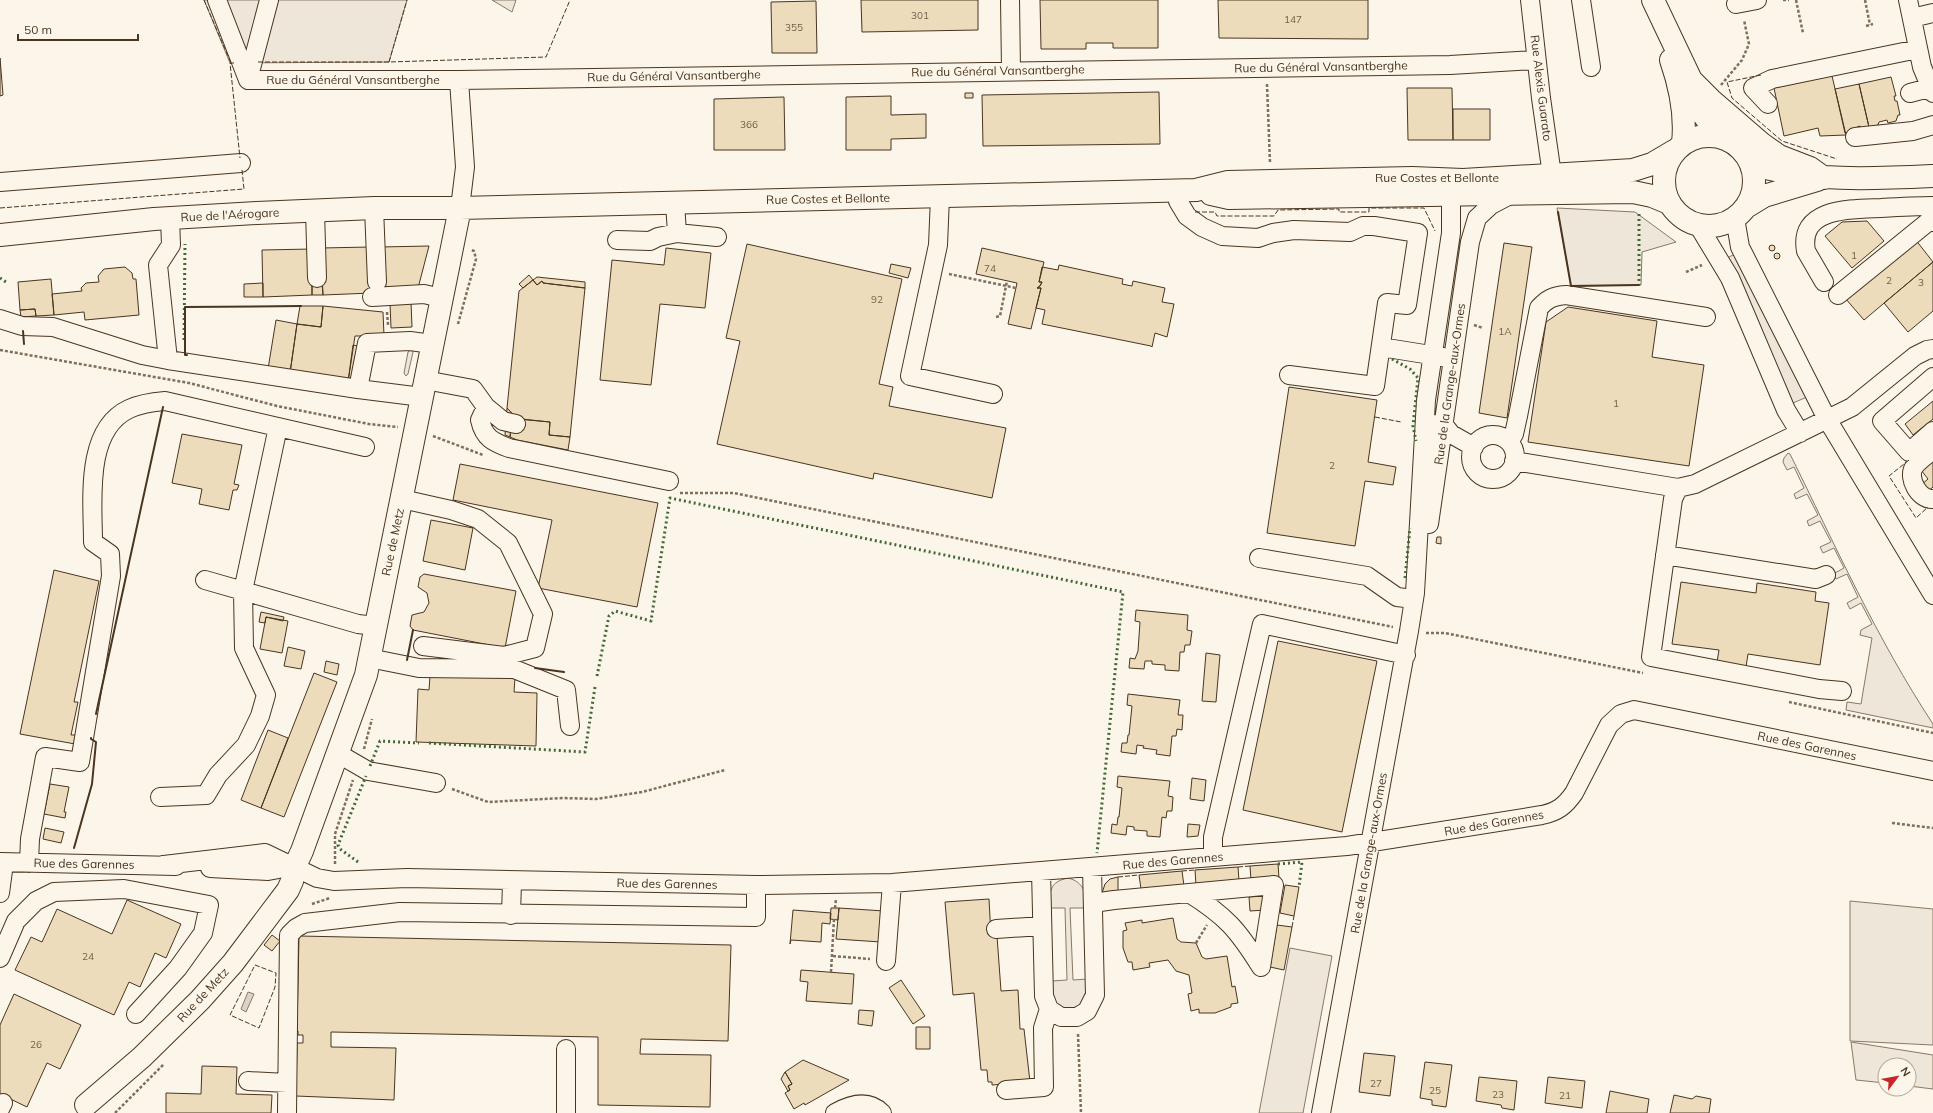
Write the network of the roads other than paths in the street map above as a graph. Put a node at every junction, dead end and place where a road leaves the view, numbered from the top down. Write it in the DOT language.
graph roads {
  1 [pos="217,0"];
  2 [pos="269,0"];
  3 [pos="1010,0"];
  4 [pos="1530,0"];
  5 [pos="1581,0"];
  6 [pos="1653,0"];
  7 [pos="1908,0"];
  8 [pos="1933,13"];
  9 [pos="1912,18"];
  10 [pos="1918,49"];
  11 [pos="1536,60"];
  12 [pos="1591,67"];
  13 [pos="1011,70"];
  14 [pos="248,80"];
  15 [pos="459,80"];
  16 [pos="1678,80"];
  17 [pos="1932,90"];
  18 [pos="1910,93"];
  19 [pos="1768,104"];
  20 [pos="1933,125"];
  21 [pos="1855,137"];
  22 [pos="1724,138"];
  23 [pos="1679,147"];
  24 [pos="241,163"];
  25 [pos="1751,164"];
  26 [pos="1932,174"];
  27 [pos="1552,175"];
  28 [pos="1824,178"];
  29 [pos="0,182"];
  30 [pos="1457,187"];
  31 [pos="1187,191"];
  32 [pos="1512,194"];
  33 [pos="940,197"];
  34 [pos="676,203"];
  35 [pos="1669,203"];
  36 [pos="1933,206"];
  37 [pos="374,208"];
  38 [pos="460,208"];
  39 [pos="315,211"];
  40 [pos="1740,213"];
  41 [pos="170,218"];
  42 [pos="1933,222"];
  43 [pos="1698,225"];
  44 [pos="677,232"];
  45 [pos="0,235"];
  46 [pos="717,237"];
  47 [pos="617,240"];
  48 [pos="317,278"];
  49 [pos="1824,282"];
  50 [pos="1838,296"];
  51 [pos="441,298"];
  52 [pos="1706,317"];
  53 [pos="0,319"];
  54 [pos="432,344"];
  55 [pos="1381,347"];
  56 [pos="1933,349"];
  57 [pos="1432,355"];
  58 [pos="1454,358"];
  59 [pos="168,360"];
  60 [pos="1289,375"];
  61 [pos="1933,377"];
  62 [pos="358,389"];
  63 [pos="424,389"];
  64 [pos="993,394"];
  65 [pos="486,407"];
  66 [pos="1827,419"];
  67 [pos="1425,423"];
  68 [pos="516,424"];
  69 [pos="1444,426"];
  70 [pos="278,427"];
  71 [pos="1933,430"];
  72 [pos="1800,433"];
  73 [pos="1509,442"];
  74 [pos="364,447"];
  75 [pos="1474,447"];
  76 [pos="1933,450"];
  77 [pos="1514,461"];
  78 [pos="670,487"];
  79 [pos="1678,488"];
  80 [pos="402,499"];
  81 [pos="1933,499"];
  82 [pos="1665,554"];
  83 [pos="1259,558"];
  84 [pos="1826,575"];
  85 [pos="205,580"];
  86 [pos="243,591"];
  87 [pos="1933,595"];
  88 [pos="1415,596"];
  89 [pos="376,626"];
  90 [pos="423,646"];
  91 [pos="1406,655"];
  92 [pos="369,658"];
  93 [pos="1842,691"];
  94 [pos="570,726"];
  95 [pos="337,753"];
  96 [pos="1933,771"];
  97 [pos="436,783"];
  98 [pos="160,797"];
  99 [pos="1371,842"];
  100 [pos="1213,857"];
  101 [pos="2,863"];
  102 [pos="29,863"];
  103 [pos="295,866"];
  104 [pos="1092,868"];
  105 [pos="1042,871"];
  106 [pos="512,882"];
  107 [pos="892,883"];
  108 [pos="756,885"];
  109 [pos="0,893"];
  110 [pos="1188,893"];
  111 [pos="1093,903"];
  112 [pos="511,915"];
  113 [pos="1042,926"];
  114 [pos="996,929"];
  115 [pos="5,934"];
  116 [pos="0,958"];
  117 [pos="886,961"];
  118 [pos="1049,1009"];
  119 [pos="136,1014"];
  120 [pos="566,1049"];
  121 [pos="248,1081"];
  122 [pos="287,1083"];
  123 [pos="1006,1090"];
  124 [pos="82,1109"];
  125 [pos="287,1113"];
  126 [pos="566,1113"];
  127 [pos="835,1113"];
  128 [pos="882,1113"];
  129 [pos="1321,1113"];
  1 -- 14 [label="street"];
  2 -- 14 [label="street"];
  3 -- 13 [label="street"];
  4 -- 11 [label="street, Rue Alexis Guarato"];
  5 -- 12 [label="street"];
  6 -- 16 [label="main road"];
  6 -- 28 [label="main road"];
  7 -- 9 [label="street"];
  8 -- 9 [label="street"];
  9 -- 10 [label="street"];
  10 -- 17 [label="street"];
  10 -- 19 [label="street"];
  11 -- 13 [label="street, Rue du Général Vansantberghe"];
  11 -- 27 [label="street, Rue Alexis Guarato"];
  13 -- 15 [label="street, Rue du Général Vansantberghe"];
  14 -- 15 [label="street, Rue du Général Vansantberghe"];
  15 -- 38 [label="street"];
  16 -- 22 [label="main road"];
  16 -- 23 [label="main road"];
  17 -- 18 [label="street"];
  20 -- 21 [label="street"];
  22 -- 23 [label="main road"];
  22 -- 25 [label="main road"];
  23 -- 27 [label="main road, Rue Costes et Bellonte"];
  23 -- 35 [label="main road"];
  24 -- 29 [label="street"];
  25 -- 28 [label="main road"];
  25 -- 40 [label="main road"];
  26 -- 28 [label="main road"];
  27 -- 30 [label="main road, Rue Costes et Bellonte"];
  28 -- 40 [label="main road"];
  30 -- 31 [label="main road, Rue Costes et Bellonte"];
  30 -- 31 [label="main road, Rue Costes et Bellonte"];
  30 -- 32 [label="main road, Rue Costes et Bellonte"];
  30 -- 57 [label="street, Rue de la Grange-aux-Ormes"];
  31 -- 33 [label="main road, Rue Costes et Bellonte"];
  31 -- 55 [label="street"];
  32 -- 35 [label="main road, Rue Costes et Bellonte"];
  32 -- 58 [label="street, Rue de la Grange-aux-Ormes"];
  33 -- 34 [label="main road, Rue Costes et Bellonte"];
  33 -- 64 [label="street"];
  34 -- 38 [label="main road, Rue Costes et Bellonte"];
  34 -- 44 [label="street"];
  35 -- 43 [label="main road"];
  36 -- 49 [label="street"];
  37 -- 38 [label="main road, Rue de l'Aérogare"];
  37 -- 39 [label="main road, Rue de l'Aérogare"];
  37 -- 51 [label="street"];
  38 -- 51 [label="main road, Rue de Metz"];
  39 -- 41 [label="main road, Rue de l'Aérogare"];
  39 -- 48 [label="street"];
  40 -- 43 [label="main road"];
  40 -- 66 [label="street"];
  41 -- 45 [label="main road, Rue de l'Aérogare"];
  41 -- 59 [label="street"];
  42 -- 50 [label="street"];
  43 -- 72 [label="street"];
  44 -- 46 [label="street"];
  44 -- 47 [label="street"];
  51 -- 54 [label="main road, Rue de Metz"];
  52 -- 73 [label="street"];
  53 -- 59 [label="street"];
  54 -- 62 [label="street"];
  54 -- 63 [label="main road, Rue de Metz"];
  55 -- 57 [label="street"];
  55 -- 60 [label="street"];
  56 -- 66 [label="street"];
  57 -- 58 [label="street"];
  57 -- 67 [label="street, Rue de la Grange-aux-Ormes"];
  58 -- 69 [label="street, Rue de la Grange-aux-Ormes"];
  59 -- 62 [label="street"];
  61 -- 71 [label="street"];
  62 -- 63 [label="street"];
  63 -- 65 [label="street"];
  63 -- 80 [label="main road, Rue de Metz"];
  65 -- 68 [label="street"];
  65 -- 78 [label="street"];
  66 -- 72 [label="street"];
  66 -- 87 [label="street"];
  67 -- 69 [label="street"];
  67 -- 88 [label="street, Rue de la Grange-aux-Ormes"];
  69 -- 75 [label="street"];
  69 -- 88 [label="street, Rue de la Grange-aux-Ormes"];
  70 -- 74 [label="street"];
  70 -- 86 [label="street"];
  70 -- 102 [label="street"];
  72 -- 79 [label="street"];
  73 -- 75 [label="street"];
  73 -- 77 [label="street"];
  75 -- 77 [label="street"];
  76 -- 81 [label="street"];
  77 -- 79 [label="street"];
  79 -- 82 [label="street"];
  80 -- 89 [label="main road, Rue de Metz"];
  80 -- 90 [label="street"];
  82 -- 84 [label="street"];
  82 -- 93 [label="street"];
  83 -- 88 [label="street"];
  85 -- 86 [label="street"];
  86 -- 89 [label="street"];
  86 -- 98 [label="street"];
  88 -- 91 [label="street, Rue de la Grange-aux-Ormes"];
  89 -- 92 [label="main road, Rue de Metz"];
  91 -- 99 [label="street, Rue de la Grange-aux-Ormes"];
  91 -- 100 [label="street"];
  92 -- 94 [label="street"];
  92 -- 95 [label="main road, Rue de Metz"];
  95 -- 97 [label="street"];
  95 -- 103 [label="main road, Rue de Metz"];
  96 -- 99 [label="street, Rue des Garennes"];
  99 -- 100 [label="street, Rue des Garennes"];
  99 -- 129 [label="street, Rue de la Grange-aux-Ormes"];
  100 -- 104 [label="street, Rue des Garennes"];
  101 -- 102 [label="street, Rue des Garennes"];
  101 -- 109 [label="street, Rue des Garennes"];
  102 -- 103 [label="street, Rue des Garennes"];
  103 -- 106 [label="street, Rue des Garennes"];
  103 -- 124 [label="main road, Rue de Metz"];
  104 -- 105 [label="street, Rue des Garennes"];
  104 -- 111 [label="street"];
  105 -- 107 [label="street, Rue des Garennes"];
  105 -- 113 [label="street"];
  106 -- 108 [label="street, Rue des Garennes"];
  106 -- 112 [label="street"];
  107 -- 108 [label="street, Rue des Garennes"];
  107 -- 117 [label="street"];
  108 -- 112 [label="street"];
  110 -- 110 [label="street"];
  110 -- 111 [label="street"];
  111 -- 118 [label="street"];
  112 -- 122 [label="street"];
  113 -- 114 [label="street"];
  113 -- 118 [label="street"];
  115 -- 116 [label="street"];
  115 -- 119 [label="street"];
  118 -- 123 [label="street"];
  120 -- 126 [label="street"];
  121 -- 122 [label="street"];
  122 -- 125 [label="street"];
  127 -- 128 [label="street"];
}
